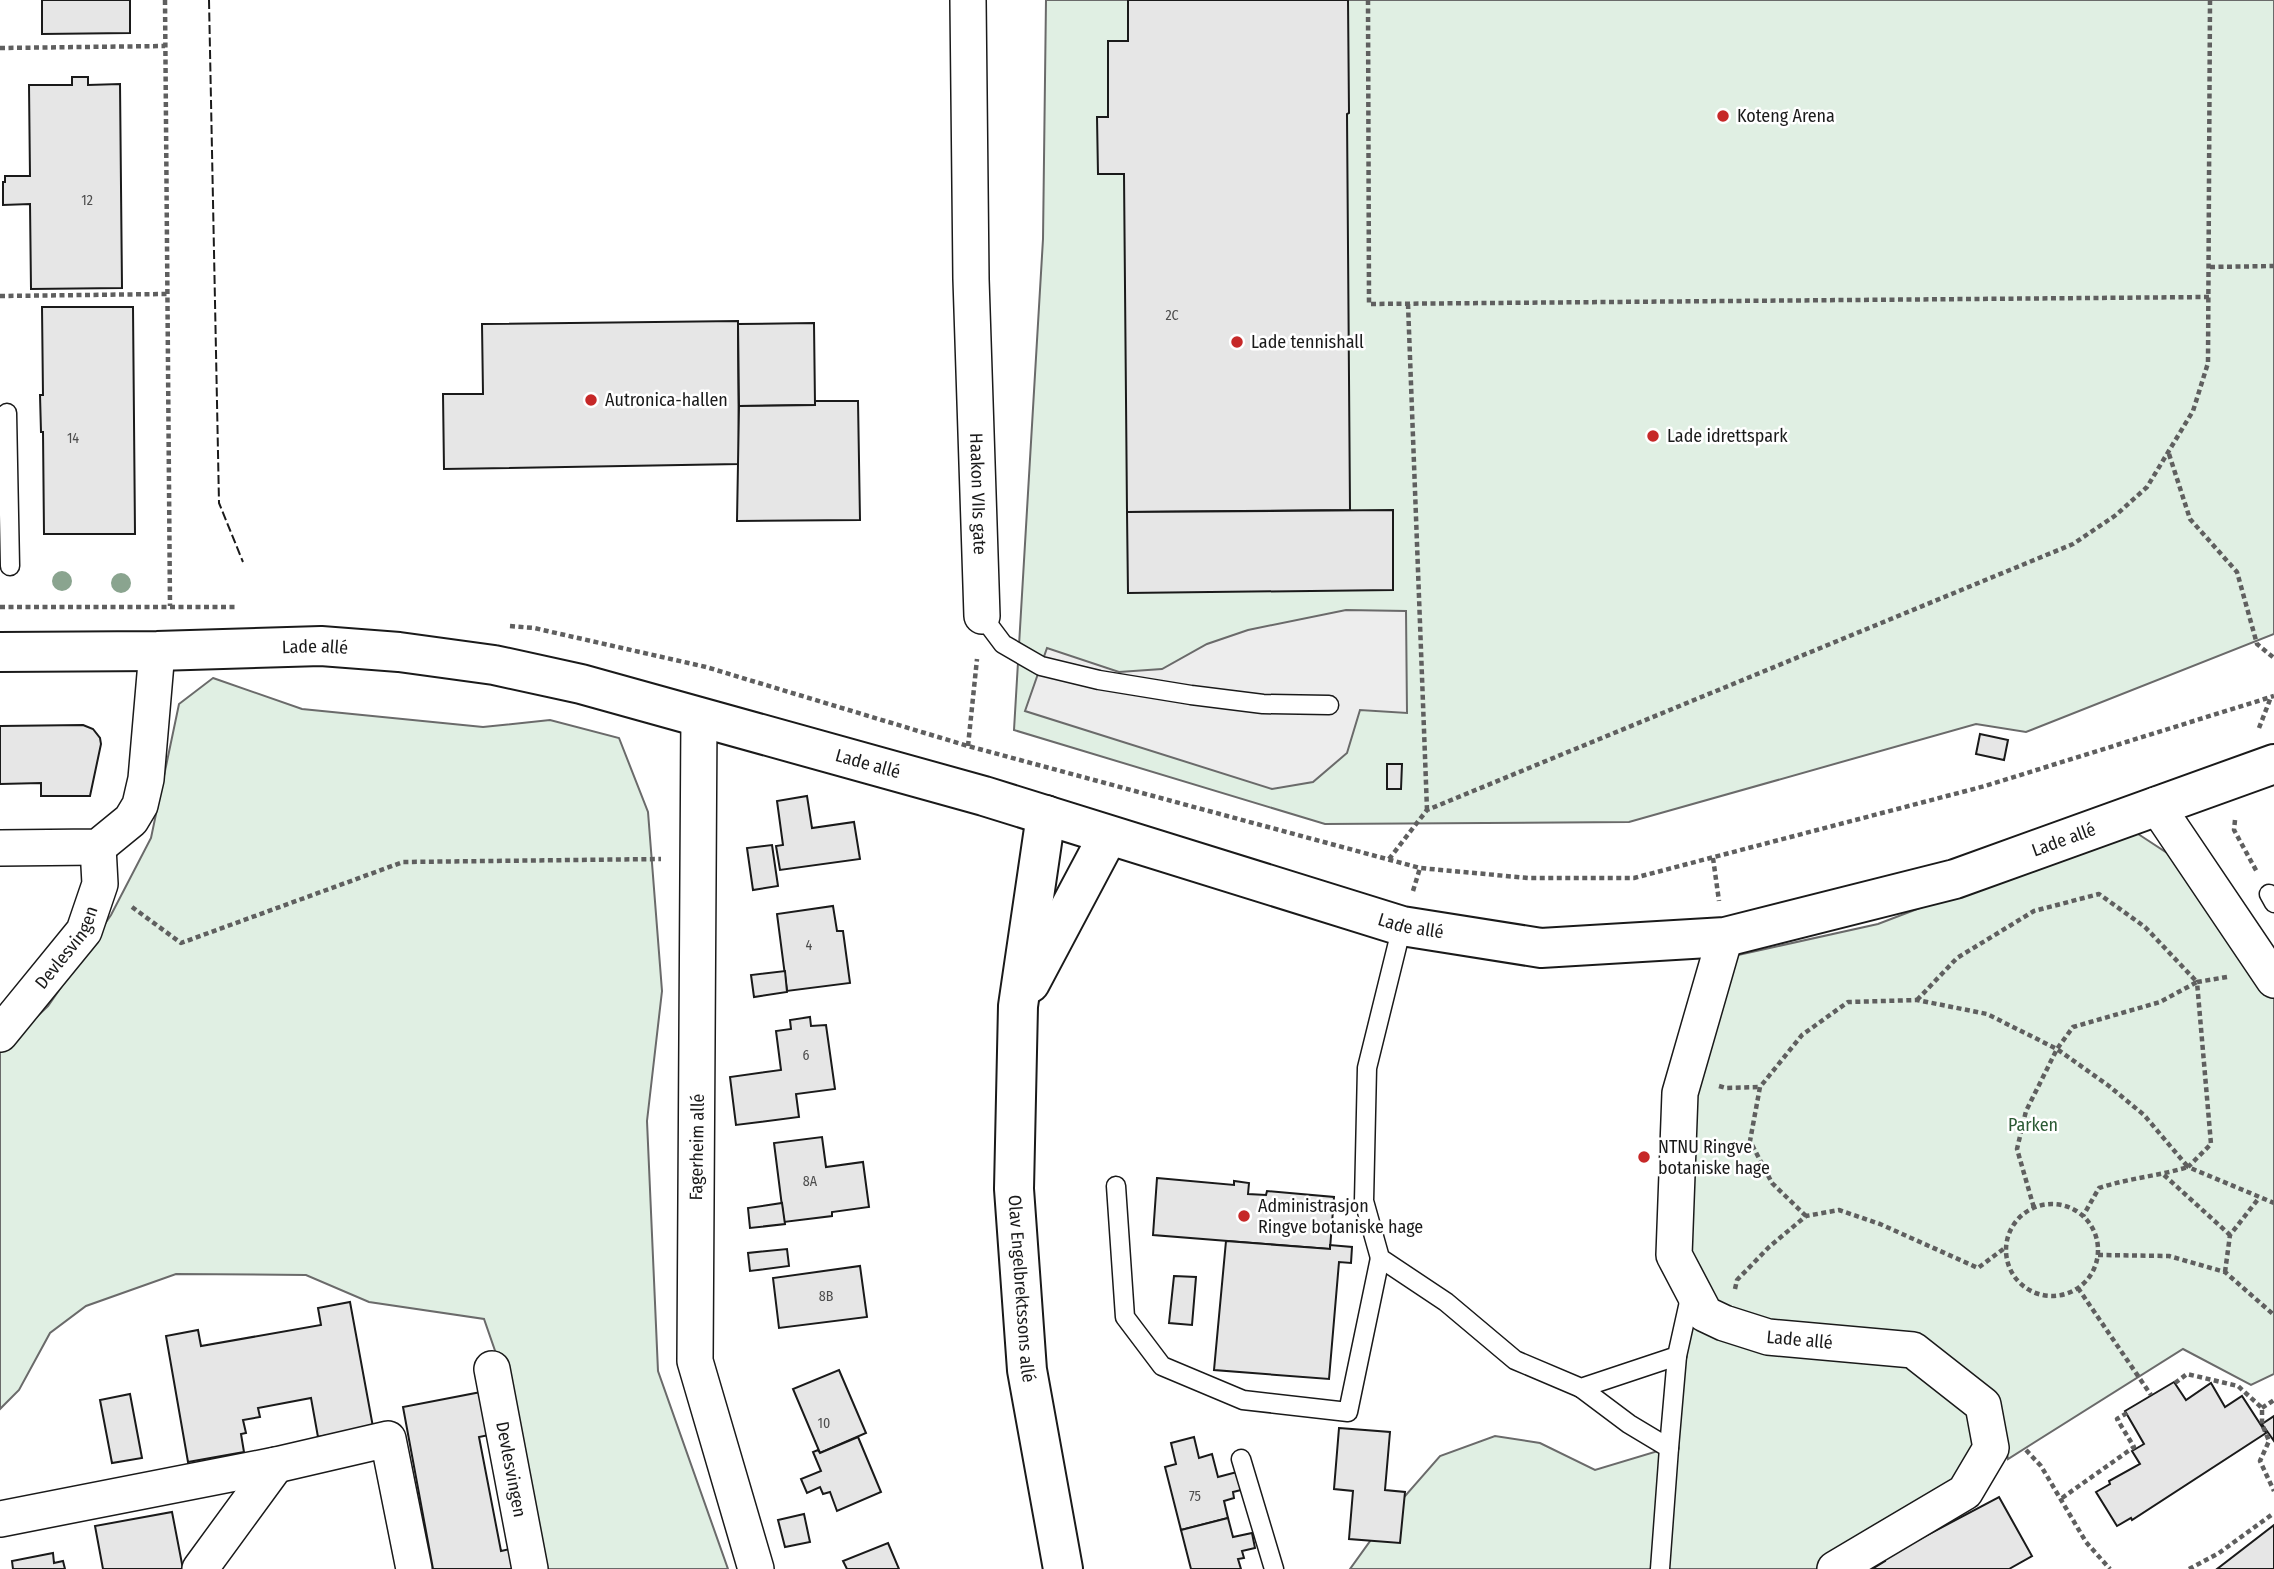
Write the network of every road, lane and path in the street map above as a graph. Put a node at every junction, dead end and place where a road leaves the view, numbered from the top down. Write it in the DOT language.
graph roads {
  1 [pos="165,0"];
  2 [pos="968,0"];
  3 [pos="1368,0"];
  4 [pos="2210,0"];
  5 [pos="165,46"];
  6 [pos="0,48"];
  7 [pos="2210,267"];
  8 [pos="2274,267"];
  9 [pos="167,294"];
  10 [pos="0,296"];
  11 [pos="2210,297"];
  12 [pos="1408,304"];
  13 [pos="7,413"];
  14 [pos="2169,454"];
  15 [pos="4,526"];
  16 [pos="9,566"];
  17 [pos="170,606"];
  18 [pos="0,607"];
  19 [pos="241,607"];
  20 [pos="982,616"];
  21 [pos="507,625"];
  22 [pos="157,651"];
  23 [pos="0,652"];
  24 [pos="2274,658"];
  25 [pos="2274,696"];
  26 [pos="1329,705"];
  27 [pos="699,716"];
  28 [pos="968,746"];
  29 [pos="2274,764"];
  30 [pos="2156,806"];
  31 [pos="1427,810"];
  32 [pos="1046,815"];
  33 [pos="2234,830"];
  34 [pos="1108,836"];
  35 [pos="98,847"];
  36 [pos="0,848"];
  37 [pos="700,859"];
  38 [pos="1388,859"];
  39 [pos="100,884"];
  40 [pos="2271,899"];
  41 [pos="1402,926"];
  42 [pos="1725,937"];
  43 [pos="2270,975"];
  44 [pos="2197,982"];
  45 [pos="1917,1000"];
  46 [pos="1018,1006"];
  47 [pos="0,1034"];
  48 [pos="2057,1049"];
  49 [pos="2188,1167"];
  50 [pos="2163,1174"];
  51 [pos="1116,1186"];
  52 [pos="2259,1198"];
  53 [pos="2274,1203"];
  54 [pos="2034,1208"];
  55 [pos="1806,1216"];
  56 [pos="2083,1216"];
  57 [pos="2230,1235"];
  58 [pos="2006,1247"];
  59 [pos="2098,1255"];
  60 [pos="1380,1258"];
  61 [pos="2225,1272"];
  62 [pos="2078,1288"];
  63 [pos="1692,1290"];
  64 [pos="2274,1315"];
  65 [pos="1724,1323"];
  66 [pos="1677,1356"];
  67 [pos="492,1369"];
  68 [pos="2175,1383"];
  69 [pos="1581,1388"];
  70 [pos="2151,1395"];
  71 [pos="2274,1400"];
  72 [pos="1983,1405"];
  73 [pos="2262,1408"];
  74 [pos="2127,1413"];
  75 [pos="1668,1448"];
  76 [pos="1241,1459"];
  77 [pos="276,1465"];
  78 [pos="2274,1491"];
  79 [pos="2062,1498"];
  80 [pos="2274,1513"];
  81 [pos="0,1519"];
  82 [pos="200,1569"];
  83 [pos="414,1569"];
  84 [pos="530,1569"];
  85 [pos="756,1569"];
  86 [pos="1063,1569"];
  87 [pos="1274,1569"];
  88 [pos="1660,1569"];
  89 [pos="1835,1569"];
  90 [pos="2110,1569"];
  91 [pos="2189,1569"];
  1 -- 5 [label="path"];
  2 -- 20 [label="street, Haakon VIIs gate"];
  3 -- 12 [label="path"];
  4 -- 7 [label="path"];
  5 -- 6 [label="path"];
  5 -- 9 [label="path"];
  7 -- 8 [label="path"];
  7 -- 11 [label="path"];
  9 -- 10 [label="path"];
  9 -- 17 [label="path"];
  11 -- 12 [label="path"];
  11 -- 14 [label="path"];
  12 -- 31 [label="path"];
  13 -- 15 [label="lane"];
  14 -- 24 [label="path"];
  14 -- 31 [label="path"];
  15 -- 16 [label="lane"];
  17 -- 18 [label="path"];
  17 -- 19 [label="path"];
  20 -- 26 [label="lane"];
  20 -- 28 [label="path"];
  21 -- 28 [label="path"];
  22 -- 23 [label="street, Lade allé"];
  22 -- 27 [label="street, Lade allé"];
  22 -- 35 [label="street"];
  25 -- 38 [label="path"];
  27 -- 32 [label="street, Lade allé"];
  27 -- 37 [label="street, Fagerheim allé"];
  28 -- 38 [label="path"];
  29 -- 30 [label="street, Lade allé"];
  30 -- 42 [label="street, Lade allé"];
  30 -- 43 [label="street"];
  31 -- 38 [label="path"];
  32 -- 34 [label="street, Lade allé"];
  32 -- 46 [label="street, Olav Engelbrektssons allé"];
  33 -- 40 [label="path"];
  34 -- 41 [label="street, Lade allé"];
  34 -- 46 [label="street, Olav Engelbrektssons allé"];
  35 -- 36 [label="street"];
  35 -- 39 [label="street, Devlesvingen"];
  37 -- 39 [label="path"];
  37 -- 85 [label="street, Fagerheim allé"];
  39 -- 47 [label="street, Devlesvingen"];
  41 -- 42 [label="street, Lade allé"];
  41 -- 60 [label="lane"];
  42 -- 63 [label="street, Lade allé"];
  43 -- 44 [label="path"];
  44 -- 45 [label="path"];
  44 -- 48 [label="path"];
  44 -- 49 [label="path"];
  45 -- 48 [label="path"];
  45 -- 55 [label="path"];
  46 -- 86 [label="street, Olav Engelbrektssons allé"];
  48 -- 49 [label="path"];
  48 -- 54 [label="path"];
  49 -- 50 [label="path"];
  49 -- 52 [label="path"];
  50 -- 56 [label="path"];
  50 -- 57 [label="path"];
  51 -- 60 [label="lane"];
  52 -- 53 [label="path"];
  52 -- 57 [label="path"];
  54 -- 56 [label="path"];
  54 -- 58 [label="path"];
  55 -- 58 [label="path"];
  55 -- 65 [label="path"];
  56 -- 59 [label="path"];
  57 -- 61 [label="path"];
  58 -- 62 [label="path"];
  59 -- 61 [label="path"];
  59 -- 62 [label="path"];
  60 -- 69 [label="lane"];
  61 -- 64 [label="path"];
  62 -- 70 [label="path"];
  63 -- 65 [label="street, Lade allé"];
  63 -- 66 [label="lane"];
  65 -- 72 [label="street, Lade allé"];
  66 -- 69 [label="lane"];
  66 -- 75 [label="lane"];
  67 -- 84 [label="street, Devlesvingen"];
  68 -- 73 [label="path"];
  69 -- 75 [label="lane"];
  71 -- 73 [label="path"];
  72 -- 79 [label="path"];
  72 -- 89 [label="street"];
  73 -- 78 [label="path"];
  74 -- 79 [label="path"];
  75 -- 88 [label="lane"];
  76 -- 87 [label="lane"];
  77 -- 81 [label="street"];
  77 -- 82 [label="street"];
  77 -- 83 [label="street"];
  79 -- 90 [label="path"];
  80 -- 91 [label="path"];
}
